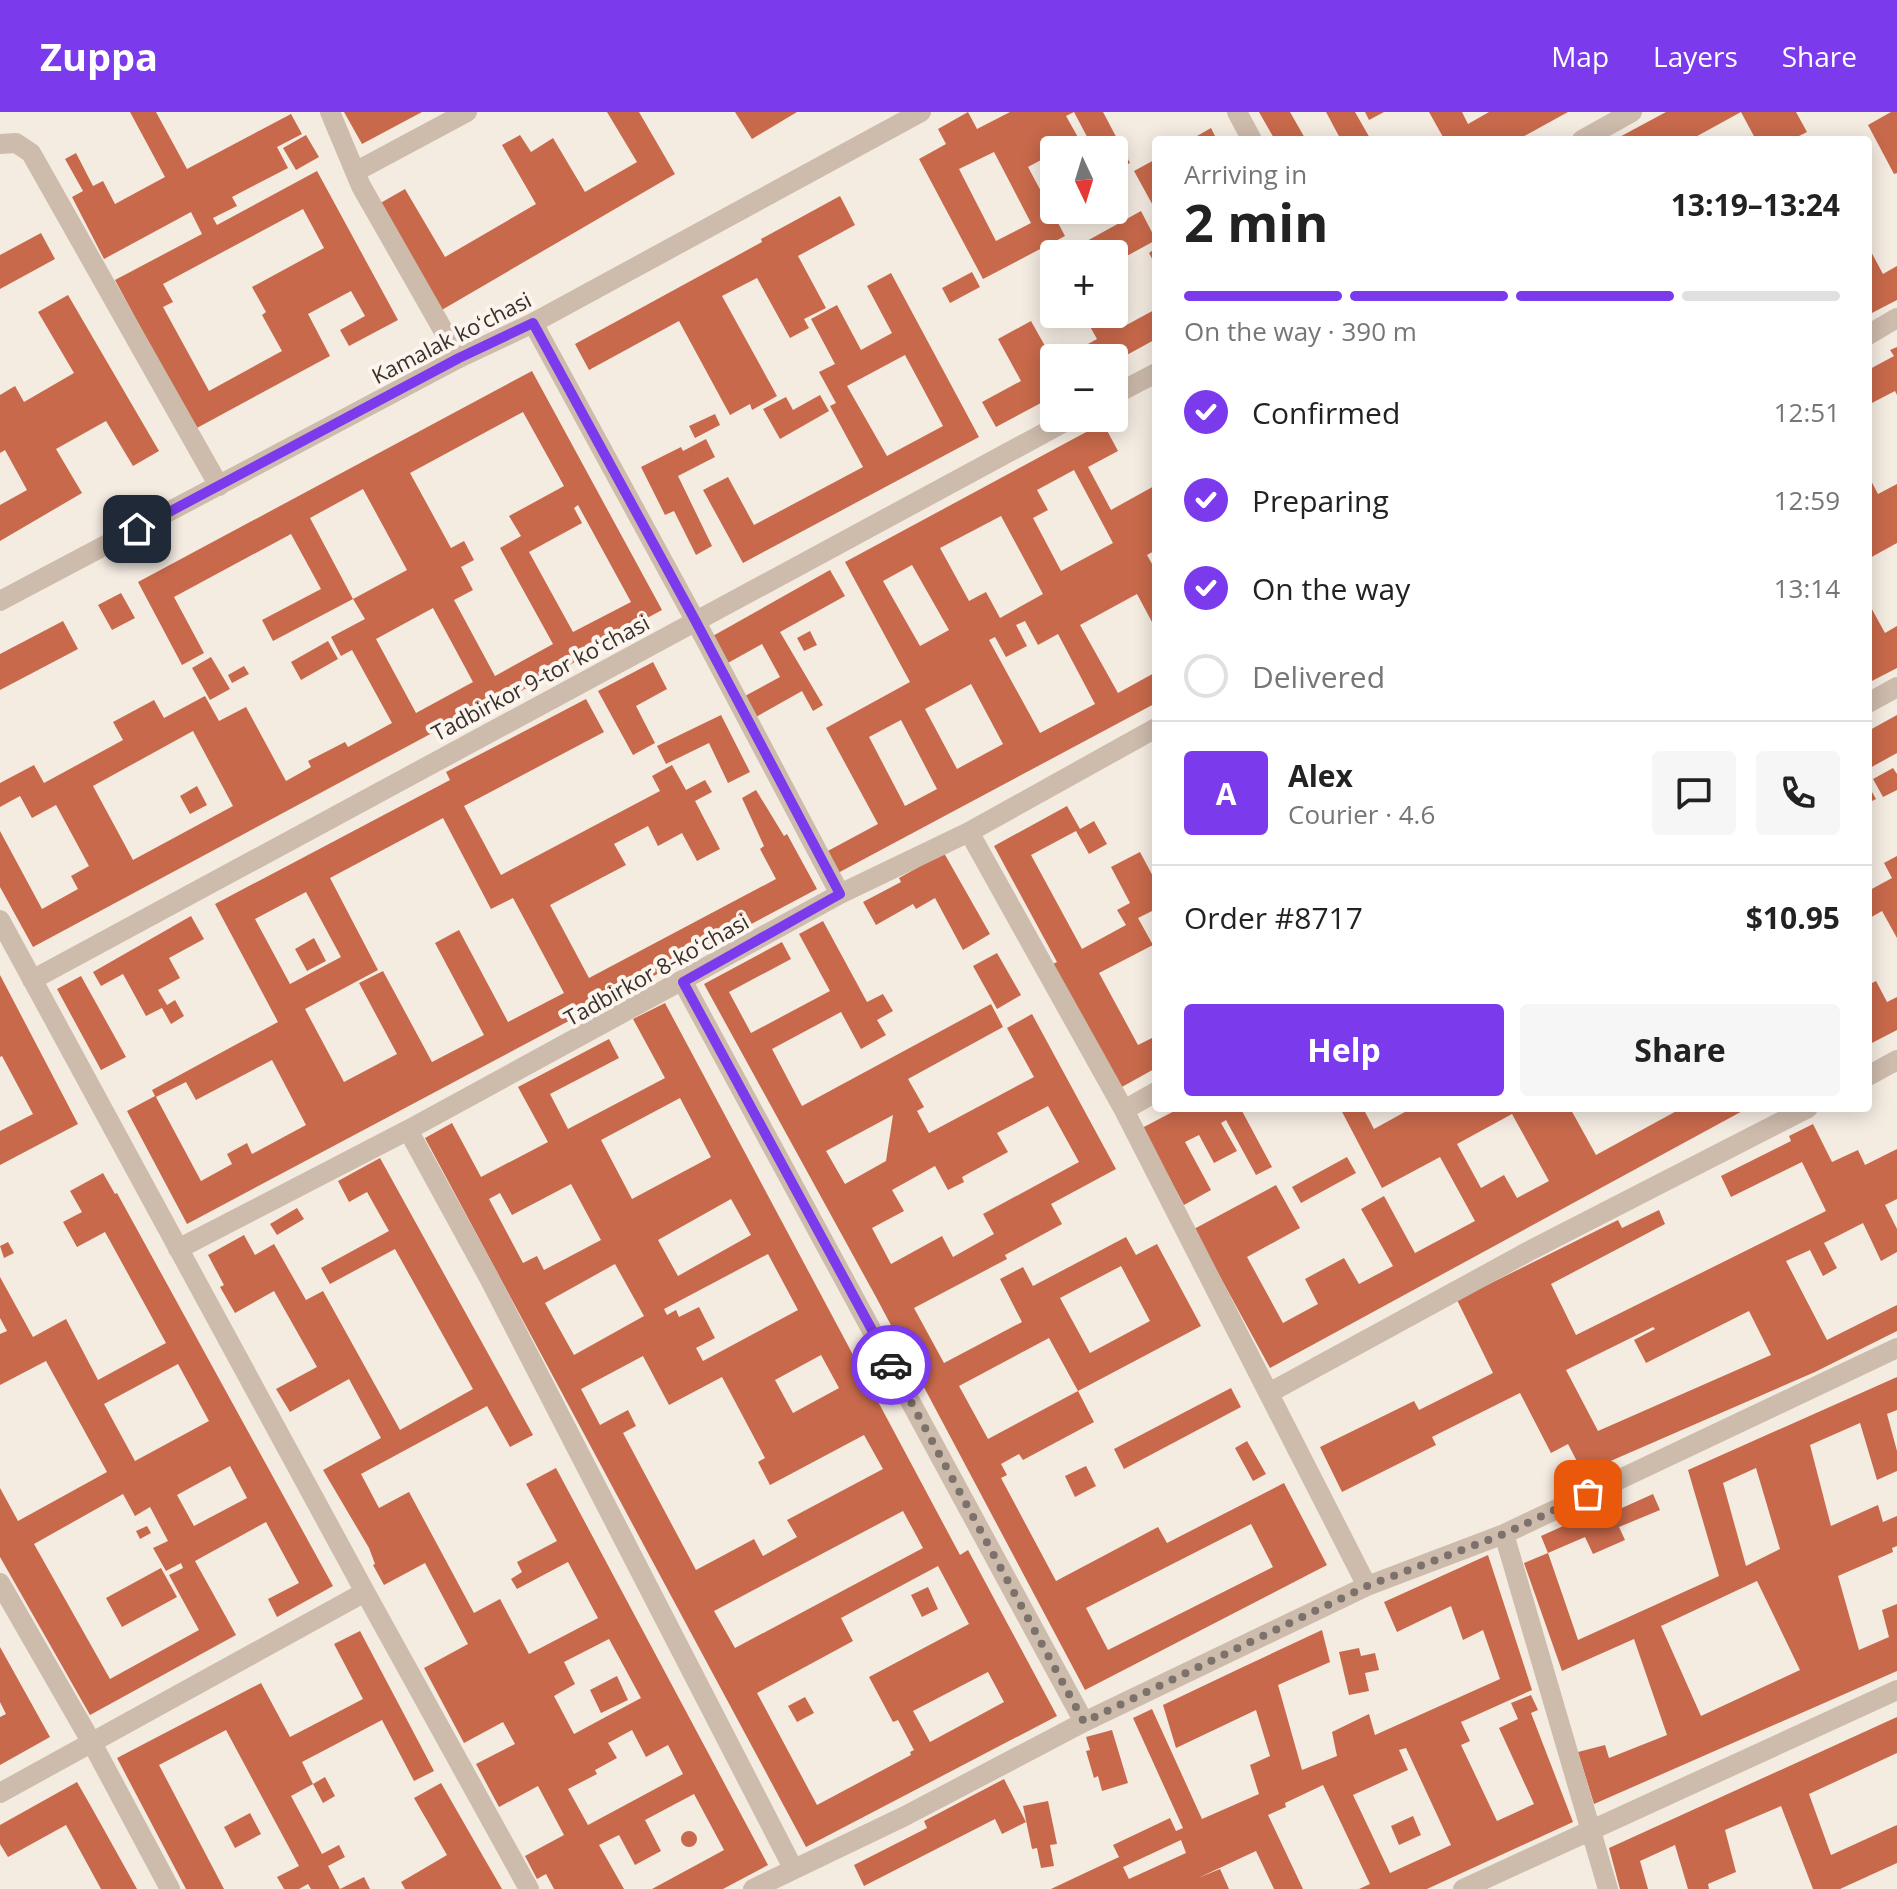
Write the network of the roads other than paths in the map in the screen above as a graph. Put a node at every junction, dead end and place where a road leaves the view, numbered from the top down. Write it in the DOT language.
graph roads {
  1 [pos="330,112"];
  2 [pos="467,112"];
  3 [pos="921,112"];
  4 [pos="1237,112"];
  5 [pos="1632,112"];
  6 [pos="1250,136"];
  7 [pos="1589,136"];
  8 [pos="0,144"];
  9 [pos="355,172"];
  10 [pos="1897,318"];
  11 [pos="533,323"];
  12 [pos="1872,333"];
  13 [pos="459,358"];
  14 [pos="1152,375"];
  15 [pos="1128,388"];
  16 [pos="1046,432"];
  17 [pos="219,486"];
  18 [pos="0,601"];
  19 [pos="695,620"];
  20 [pos="1897,687"];
  21 [pos="1872,701"];
  22 [pos="1152,730"];
  23 [pos="969,832"];
  24 [pos="840,894"];
  25 [pos="0,920"];
  26 [pos="32,980"];
  27 [pos="683,982"];
  28 [pos="1897,1060"];
  29 [pos="1872,1074"];
  30 [pos="1152,1094"];
  31 [pos="1124,1110"];
  32 [pos="1794,1112"];
  33 [pos="408,1130"];
  34 [pos="178,1249"];
  35 [pos="1897,1348"];
  36 [pos="1269,1393"];
  37 [pos="1504,1534"];
  38 [pos="0,1583"];
  39 [pos="1367,1586"];
  40 [pos="365,1592"];
  41 [pos="1897,1690"];
  42 [pos="1084,1722"];
  43 [pos="92,1743"];
  44 [pos="0,1793"];
  45 [pos="1591,1829"];
  46 [pos="793,1868"];
  47 [pos="170,1889"];
  48 [pos="529,1889"];
  49 [pos="753,1889"];
  50 [pos="1463,1889"];
  51 [pos="1608,1889"];
  1 -- 9 [label="street"];
  2 -- 9 [label="street"];
  3 -- 11 [label="street, Kamalak koʻchasi"];
  4 -- 6 [label="street"];
  5 -- 7 [label="street"];
  8 -- 17 [label="street"];
  9 -- 13 [label="street"];
  10 -- 12 [label="street"];
  11 -- 13 [label="street, Kamalak koʻchasi"];
  11 -- 19 [label="street"];
  13 -- 17 [label="street, Kamalak koʻchasi"];
  14 -- 15 [label="street"];
  16 -- 19 [label="street, Tadbirkor 9-tor koʻchasi"];
  17 -- 18 [label="street, Kamalak koʻchasi"];
  19 -- 24 [label="street"];
  19 -- 26 [label="street, Tadbirkor 9-tor koʻchasi"];
  20 -- 21 [label="street"];
  22 -- 23 [label="street, Tadbirkor 8-koʻchasi"];
  23 -- 24 [label="street, Tadbirkor 8-koʻchasi"];
  23 -- 31 [label="street"];
  24 -- 27 [label="street, Tadbirkor 8-koʻchasi"];
  25 -- 26 [label="street"];
  26 -- 34 [label="street"];
  27 -- 33 [label="street, Tadbirkor 8-koʻchasi"];
  27 -- 42 [label="street"];
  28 -- 29 [label="street"];
  30 -- 31 [label="street"];
  31 -- 36 [label="street"];
  32 -- 36 [label="street"];
  33 -- 34 [label="street, Tadbirkor 8-koʻchasi"];
  33 -- 46 [label="street"];
  34 -- 40 [label="street"];
  35 -- 37 [label="street"];
  36 -- 39 [label="street"];
  37 -- 39 [label="street"];
  37 -- 45 [label="street"];
  38 -- 43 [label="street"];
  39 -- 42 [label="street"];
  40 -- 43 [label="street"];
  40 -- 48 [label="street"];
  41 -- 45 [label="street"];
  42 -- 46 [label="street"];
  43 -- 44 [label="street"];
  43 -- 47 [label="street"];
  45 -- 50 [label="street"];
  45 -- 51 [label="street"];
  46 -- 49 [label="street"];
}
